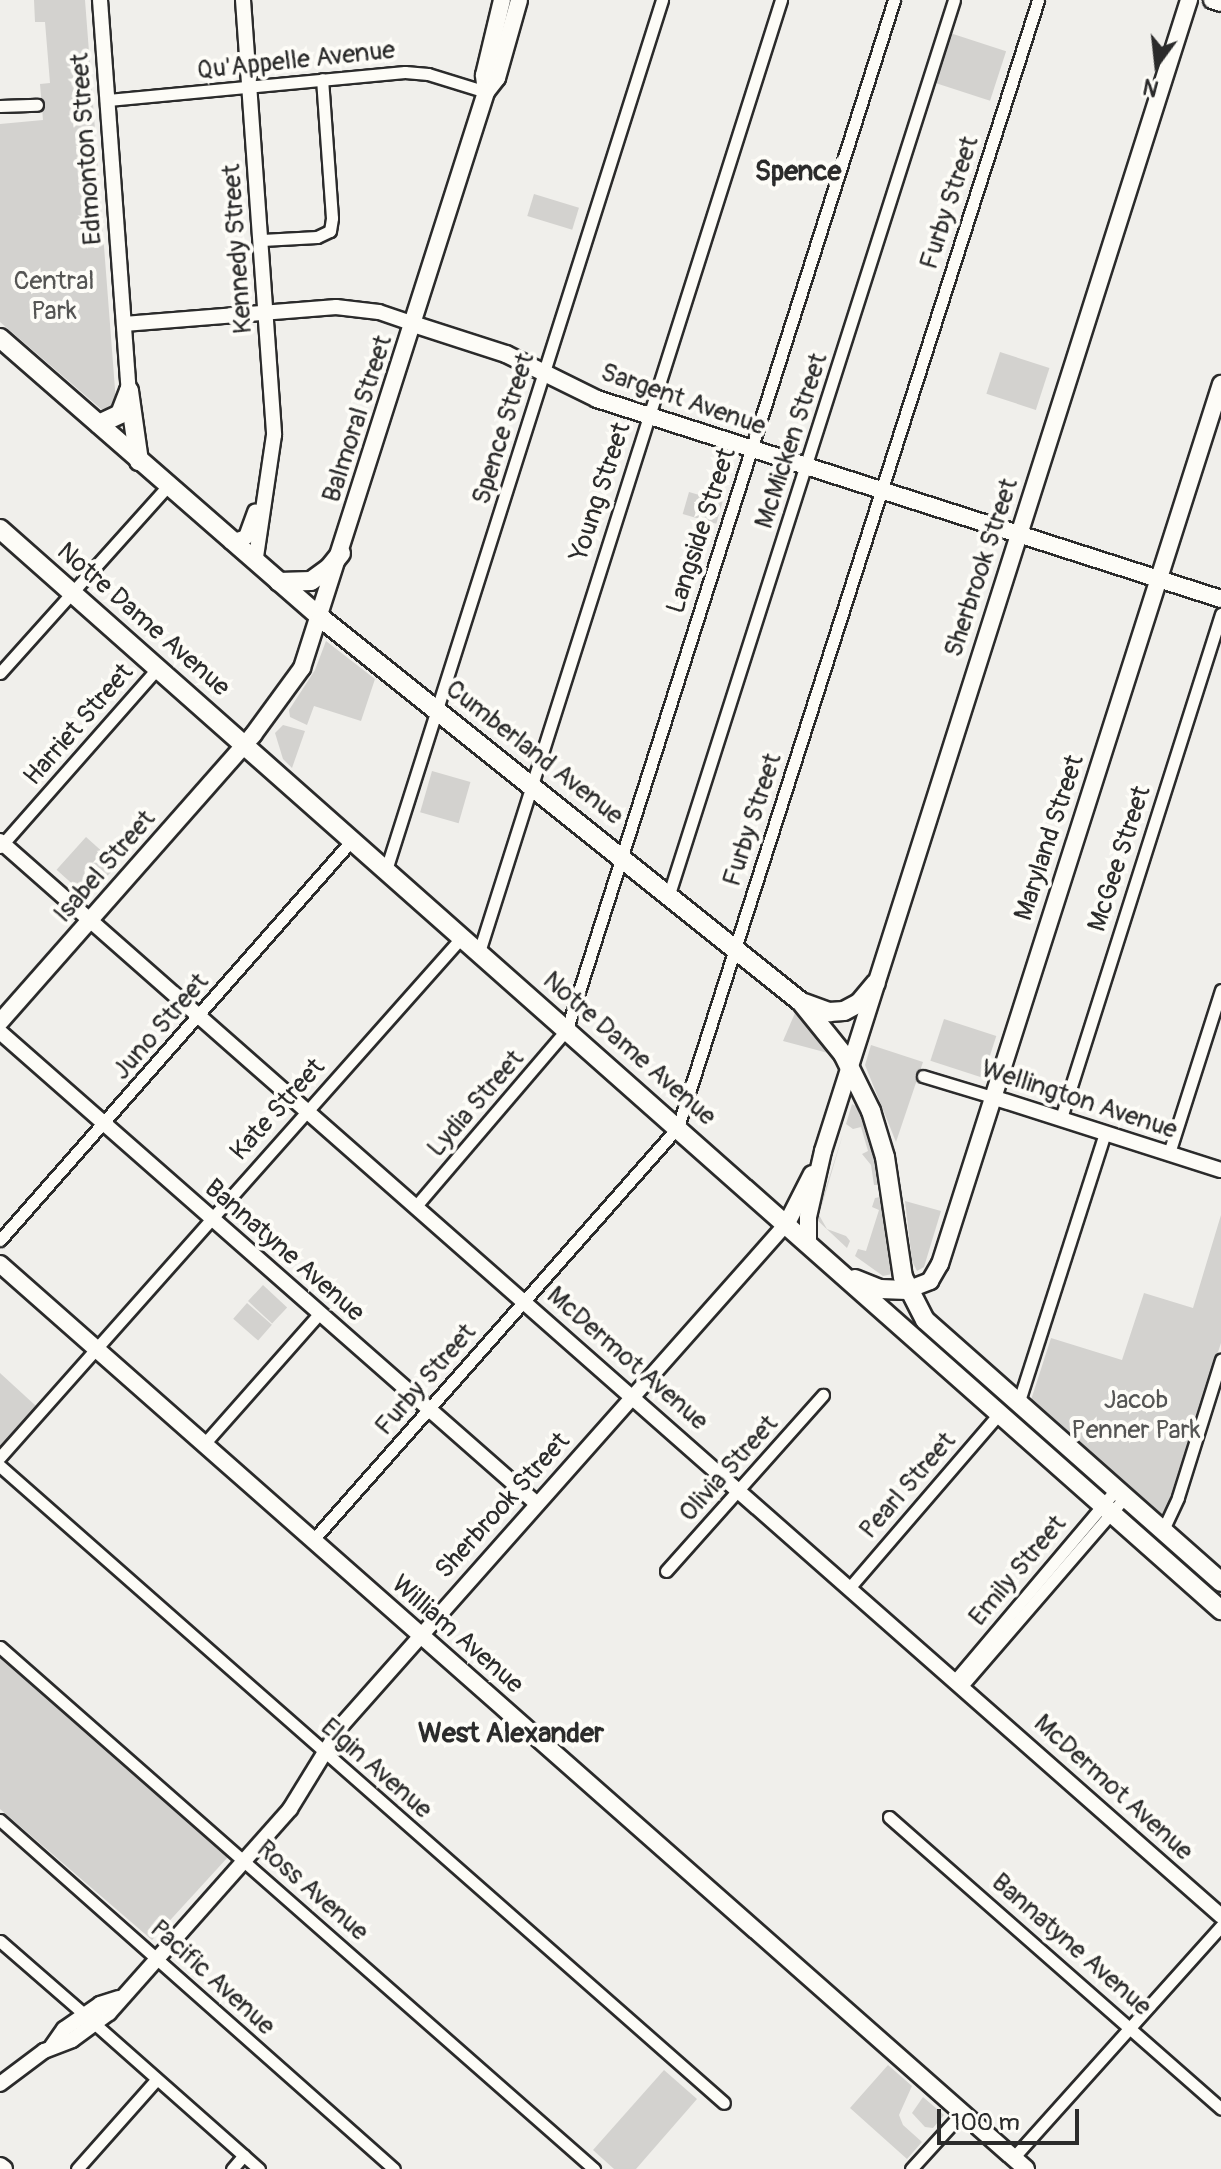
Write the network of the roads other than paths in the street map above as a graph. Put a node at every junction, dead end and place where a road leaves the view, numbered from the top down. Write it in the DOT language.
graph roads {
  1 [pos="100,0"];
  2 [pos="243,0"];
  3 [pos="502,0"];
  4 [pos="519,0"];
  5 [pos="662,0"];
  6 [pos="781,0"];
  7 [pos="894,0"];
  8 [pos="954,0"];
  9 [pos="1038,0"];
  10 [pos="1189,0"];
  11 [pos="1212,0"];
  12 [pos="1221,3"];
  13 [pos="322,79"];
  14 [pos="250,87"];
  15 [pos="486,92"];
  16 [pos="108,100"];
  17 [pos="37,105"];
  18 [pos="0,106"];
  19 [pos="262,240"];
  20 [pos="266,312"];
  21 [pos="124,324"];
  22 [pos="413,324"];
  23 [pos="0,338"];
  24 [pos="545,372"];
  25 [pos="1221,384"];
  26 [pos="129,391"];
  27 [pos="649,415"];
  28 [pos="99,424"];
  29 [pos="752,449"];
  30 [pos="139,461"];
  31 [pos="808,467"];
  32 [pos="167,487"];
  33 [pos="882,492"];
  34 [pos="264,494"];
  35 [pos="0,529"];
  36 [pos="1018,534"];
  37 [pos="231,542"];
  38 [pos="341,553"];
  39 [pos="255,563"];
  40 [pos="1157,580"];
  41 [pos="279,582"];
  42 [pos="72,591"];
  43 [pos="1221,599"];
  44 [pos="1221,614"];
  45 [pos="321,618"];
  46 [pos="158,668"];
  47 [pos="0,673"];
  48 [pos="438,711"];
  49 [pos="245,744"];
  50 [pos="532,785"];
  51 [pos="352,840"];
  52 [pos="1,844"];
  53 [pos="622,856"];
  54 [pos="386,870"];
  55 [pos="669,894"];
  56 [pos="90,920"];
  57 [pos="462,937"];
  58 [pos="737,948"];
  59 [pos="479,952"];
  60 [pos="876,983"];
  61 [pos="1221,990"];
  62 [pos="801,1002"];
  63 [pos="200,1016"];
  64 [pos="0,1022"];
  65 [pos="567,1029"];
  66 [pos="0,1032"];
  67 [pos="850,1066"];
  68 [pos="923,1076"];
  69 [pos="992,1097"];
  70 [pos="308,1110"];
  71 [pos="1061,1118"];
  72 [pos="105,1124"];
  73 [pos="678,1127"];
  74 [pos="1105,1133"];
  75 [pos="823,1151"];
  76 [pos="1169,1153"];
  77 [pos="1221,1170"];
  78 [pos="416,1206"];
  79 [pos="211,1219"];
  80 [pos="787,1223"];
  81 [pos="0,1240"];
  82 [pos="808,1241"];
  83 [pos="0,1264"];
  84 [pos="845,1274"];
  85 [pos="907,1290"];
  86 [pos="524,1301"];
  87 [pos="319,1314"];
  88 [pos="96,1349"];
  89 [pos="1221,1360"];
  90 [pos="823,1395"];
  91 [pos="632,1397"];
  92 [pos="1018,1404"];
  93 [pos="430,1411"];
  94 [pos="999,1414"];
  95 [pos="204,1444"];
  96 [pos="0,1457"];
  97 [pos="0,1466"];
  98 [pos="740,1490"];
  99 [pos="1114,1501"];
  100 [pos="537,1504"];
  101 [pos="1162,1532"];
  102 [pos="312,1541"];
  103 [pos="666,1571"];
  104 [pos="1221,1582"];
  105 [pos="850,1587"];
  106 [pos="1221,1610"];
  107 [pos="420,1634"];
  108 [pos="0,1647"];
  109 [pos="959,1683"];
  110 [pos="324,1753"];
  111 [pos="889,1817"];
  112 [pos="0,1820"];
  113 [pos="245,1861"];
  114 [pos="1221,1916"];
  115 [pos="1221,1926"];
  116 [pos="0,1941"];
  117 [pos="158,1958"];
  118 [pos="90,2020"];
  119 [pos="1129,2027"];
  120 [pos="157,2079"];
  121 [pos="0,2084"];
  122 [pos="724,2103"];
  123 [pos="1221,2109"];
  124 [pos="962,2113"];
  125 [pos="244,2155"];
  126 [pos="1020,2164"];
  127 [pos="77,2169"];
  128 [pos="232,2169"];
  129 [pos="259,2169"];
  130 [pos="394,2169"];
  131 [pos="594,2169"];
  132 [pos="911,2169"];
  1 -- 16 [label="street, Edmonton Street"];
  2 -- 14 [label="street, Kennedy Street"];
  3 -- 15 [label="main road, Balmoral Street"];
  4 -- 15 [label="main road, Balmoral Street"];
  5 -- 24 [label="street, Spence Street"];
  6 -- 27 [label="street, Young Street"];
  7 -- 29 [label="street, Langside Street"];
  8 -- 31 [label="street, McMicken Street"];
  9 -- 33 [label="street, Furby Street"];
  10 -- 36 [label="main road, Sherbrook Street"];
  11 -- 12 [label="main road"];
  13 -- 14 [label="street, Qu'Appelle Avenue"];
  13 -- 15 [label="street, Qu'Appelle Avenue"];
  13 -- 19 [label="street"];
  14 -- 16 [label="street, Qu'Appelle Avenue"];
  14 -- 19 [label="street, Kennedy Street"];
  15 -- 22 [label="main road, Balmoral Street"];
  16 -- 21 [label="street, Edmonton Street"];
  17 -- 18 [label="street"];
  19 -- 20 [label="street, Kennedy Street"];
  20 -- 21 [label="street, Sargent Avenue"];
  20 -- 22 [label="street, Sargent Avenue"];
  20 -- 34 [label="street, Kennedy Street"];
  21 -- 26 [label="street, Edmonton Street"];
  22 -- 24 [label="main road, Sargent Avenue"];
  22 -- 38 [label="main road, Balmoral Street"];
  23 -- 28 [label="main road, Cumberland Avenue"];
  24 -- 27 [label="main road, Sargent Avenue"];
  24 -- 48 [label="street, Spence Street"];
  25 -- 40 [label="main road, Maryland Street"];
  26 -- 28 [label="main road"];
  26 -- 30 [label="main road"];
  27 -- 29 [label="main road, Sargent Avenue"];
  27 -- 50 [label="street, Young Street"];
  28 -- 30 [label="main road, Cumberland Avenue"];
  29 -- 31 [label="main road, Sargent Avenue"];
  29 -- 53 [label="street, Langside Street"];
  30 -- 32 [label="main road, Cumberland Avenue"];
  31 -- 33 [label="main road, Sargent Avenue"];
  31 -- 55 [label="street, McMicken Street"];
  32 -- 37 [label="main road, Cumberland Avenue"];
  32 -- 42 [label="street"];
  33 -- 36 [label="main road, Sargent Avenue"];
  33 -- 58 [label="street, Furby Street"];
  34 -- 37 [label="street, Kennedy Street"];
  34 -- 39 [label="street, Kennedy Street"];
  35 -- 42 [label="main road, Notre Dame Avenue"];
  36 -- 40 [label="main road, Sargent Avenue"];
  36 -- 60 [label="main road, Sherbrook Street"];
  37 -- 39 [label="main road, Cumberland Avenue"];
  38 -- 41 [label="main road"];
  38 -- 45 [label="main road, Balmoral Street"];
  39 -- 41 [label="main road, Cumberland Avenue"];
  40 -- 43 [label="main road, Sargent Avenue"];
  40 -- 69 [label="main road, Maryland Street"];
  41 -- 45 [label="main road, Cumberland Avenue"];
  42 -- 46 [label="main road, Notre Dame Avenue"];
  42 -- 47 [label="street"];
  44 -- 71 [label="street, McGee Street"];
  45 -- 48 [label="main road, Cumberland Avenue"];
  45 -- 49 [label="main road, Balmoral Street"];
  46 -- 49 [label="main road, Notre Dame Avenue"];
  46 -- 52 [label="street, Harriet Street"];
  48 -- 50 [label="main road, Cumberland Avenue"];
  48 -- 54 [label="street, Spence Street"];
  49 -- 51 [label="main road, Notre Dame Avenue"];
  49 -- 56 [label="main road, Isabel Street"];
  50 -- 53 [label="main road, Cumberland Avenue"];
  50 -- 59 [label="street, Young Street"];
  51 -- 54 [label="main road, Notre Dame Avenue"];
  51 -- 63 [label="street, Juno Street"];
  52 -- 56 [label="street, McDermot Avenue"];
  53 -- 55 [label="main road, Cumberland Avenue"];
  53 -- 65 [label="street, Langside Street"];
  54 -- 57 [label="main road, Notre Dame Avenue"];
  55 -- 58 [label="main road, Cumberland Avenue"];
  56 -- 63 [label="street, McDermot Avenue"];
  56 -- 64 [label="main road, Isabel Street"];
  57 -- 59 [label="main road, Notre Dame Avenue"];
  57 -- 70 [label="street, Kate Street"];
  58 -- 62 [label="main road, Cumberland Avenue"];
  58 -- 73 [label="street, Furby Street"];
  59 -- 65 [label="main road, Notre Dame Avenue"];
  60 -- 62 [label="main road"];
  60 -- 67 [label="main road, Sherbrook Street"];
  61 -- 76 [label="street"];
  62 -- 67 [label="main road, Cumberland Avenue"];
  63 -- 70 [label="street, McDermot Avenue"];
  63 -- 72 [label="street, Juno Street"];
  65 -- 73 [label="main road, Notre Dame Avenue"];
  65 -- 78 [label="street, Lydia Street"];
  66 -- 72 [label="street, Bannatyne Avenue"];
  67 -- 75 [label="main road, Sherbrook Street"];
  67 -- 85 [label="main road, Cumberland Avenue"];
  68 -- 69 [label="street, Wellington Avenue"];
  69 -- 71 [label="street, Wellington Avenue"];
  69 -- 85 [label="main road, Maryland Street"];
  70 -- 78 [label="street, McDermot Avenue"];
  70 -- 79 [label="street, Kate Street"];
  71 -- 74 [label="street, Wellington Avenue"];
  72 -- 79 [label="street, Bannatyne Avenue"];
  72 -- 81 [label="street, Juno Street"];
  73 -- 80 [label="main road, Notre Dame Avenue"];
  73 -- 86 [label="street, Furby Street"];
  74 -- 76 [label="street, Wellington Avenue"];
  74 -- 92 [label="street"];
  75 -- 80 [label="main road, Sherbrook Street"];
  75 -- 82 [label="main road, Sherbrook Street"];
  76 -- 77 [label="street, Wellington Avenue"];
  78 -- 86 [label="street, McDermot Avenue"];
  79 -- 87 [label="street, Bannatyne Avenue"];
  79 -- 88 [label="street, Kate Street"];
  80 -- 82 [label="main road, Notre Dame Avenue"];
  80 -- 91 [label="street, Sherbrook Street"];
  82 -- 84 [label="main road, Notre Dame Avenue"];
  83 -- 88 [label="main road, William Avenue"];
  84 -- 85 [label="main road"];
  84 -- 94 [label="main road, Notre Dame Avenue"];
  85 -- 92 [label="main road, Notre Dame Avenue"];
  86 -- 91 [label="street, McDermot Avenue"];
  86 -- 93 [label="street, Furby Street"];
  87 -- 93 [label="street, Bannatyne Avenue"];
  87 -- 95 [label="street"];
  88 -- 95 [label="main road, William Avenue"];
  88 -- 96 [label="street, Kate Street"];
  89 -- 101 [label="street"];
  90 -- 98 [label="street, Olivia Street"];
  91 -- 98 [label="street, McDermot Avenue"];
  91 -- 100 [label="street, Sherbrook Street"];
  92 -- 99 [label="main road, Notre Dame Avenue"];
  93 -- 100 [label="street, Bannatyne Avenue"];
  93 -- 102 [label="street, Furby Street"];
  94 -- 99 [label="main road, Notre Dame Avenue"];
  94 -- 105 [label="street, Pearl Street"];
  95 -- 102 [label="main road, William Avenue"];
  97 -- 110 [label="street, Elgin Avenue"];
  98 -- 103 [label="street, Olivia Street"];
  98 -- 105 [label="street, McDermot Avenue"];
  99 -- 101 [label="main road, Notre Dame Avenue"];
  99 -- 106 [label="main road, Notre Dame Avenue"];
  99 -- 109 [label="street, Emily Street"];
  100 -- 107 [label="street, Sherbrook Street"];
  101 -- 104 [label="main road, Notre Dame Avenue"];
  102 -- 107 [label="main road, William Avenue"];
  105 -- 109 [label="street, McDermot Avenue"];
  107 -- 110 [label="street, Sherbrook Street"];
  107 -- 124 [label="main road, William Avenue"];
  108 -- 113 [label="street, Ross Avenue"];
  109 -- 114 [label="street, McDermot Avenue"];
  110 -- 113 [label="street, Sherbrook Street"];
  110 -- 122 [label="street, Elgin Avenue"];
  111 -- 119 [label="street, Bannatyne Avenue"];
  112 -- 117 [label="street, Pacific Avenue"];
  113 -- 117 [label="street, Sherbrook Street"];
  113 -- 131 [label="street, Ross Avenue"];
  115 -- 119 [label="street"];
  116 -- 118 [label="street"];
  117 -- 118 [label="street, Sherbrook Street"];
  117 -- 130 [label="street, Pacific Avenue"];
  118 -- 120 [label="street"];
  118 -- 121 [label="street, Sherbrook Street"];
  119 -- 123 [label="street, Bannatyne Avenue"];
  119 -- 126 [label="street"];
  120 -- 125 [label="street"];
  120 -- 127 [label="street"];
  124 -- 126 [label="main road, William Avenue"];
  124 -- 132 [label="street"];
  125 -- 128 [label="street"];
  125 -- 129 [label="street"];
}
